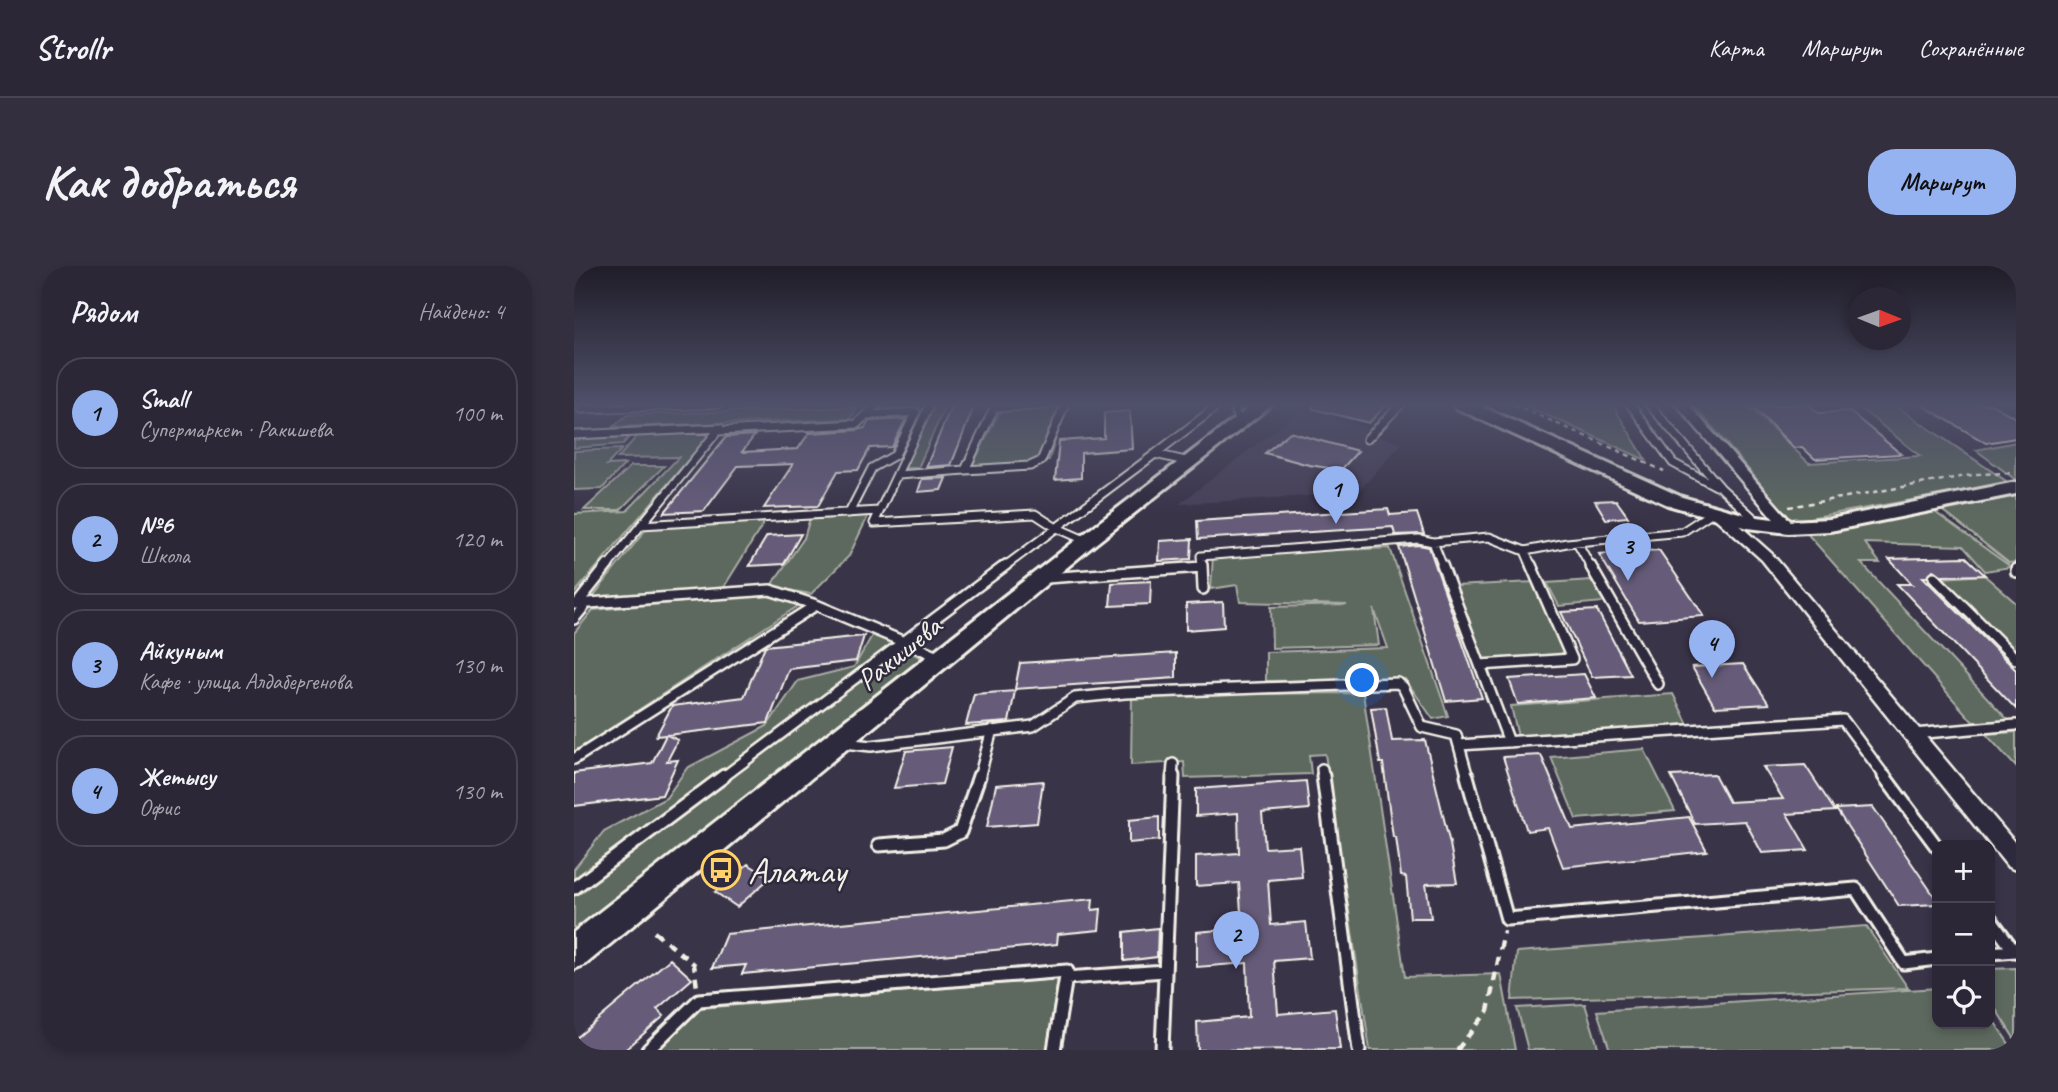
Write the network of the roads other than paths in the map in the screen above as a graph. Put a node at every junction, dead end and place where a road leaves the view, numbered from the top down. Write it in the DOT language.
graph roads {
  1 [pos="710,441"];
  2 [pos="902,441"];
  3 [pos="914,441"];
  4 [pos="979,441"];
  5 [pos="1050,441"];
  6 [pos="1172,441"];
  7 [pos="1211,441"];
  8 [pos="1542,441"];
  9 [pos="1656,441"];
  10 [pos="1680,441"];
  11 [pos="1710,441"];
  12 [pos="1154,454"];
  13 [pos="1190,462"];
  14 [pos="965,470"];
  15 [pos="898,475"];
  16 [pos="1721,488"];
  17 [pos="2016,488"];
  18 [pos="879,511"];
  19 [pos="849,513"];
  20 [pos="1716,514"];
  21 [pos="1767,517"];
  22 [pos="641,525"];
  23 [pos="1055,527"];
  24 [pos="1087,541"];
  25 [pos="1433,542"];
  26 [pos="1577,542"];
  27 [pos="1525,551"];
  28 [pos="1202,567"];
  29 [pos="1934,577"];
  30 [pos="1041,578"];
  31 [pos="1203,589"];
  32 [pos="579,604"];
  33 [pos="816,605"];
  34 [pos="574,619"];
  35 [pos="903,640"];
  36 [pos="944,658"];
  37 [pos="2016,659"];
  38 [pos="1480,665"];
  39 [pos="1658,684"];
  40 [pos="2016,725"];
  41 [pos="992,730"];
  42 [pos="1912,734"];
  43 [pos="839,742"];
  44 [pos="1509,742"];
  45 [pos="1460,745"];
  46 [pos="574,759"];
  47 [pos="1173,764"];
  48 [pos="1322,769"];
  49 [pos="1932,840"];
  50 [pos="879,845"];
  51 [pos="2016,860"];
  52 [pos="574,888"];
  53 [pos="1995,925"];
  54 [pos="2015,951"];
  55 [pos="574,953"];
  56 [pos="1995,953"];
  57 [pos="1932,959"];
  58 [pos="1165,971"];
  59 [pos="1066,978"];
  60 [pos="648,1050"];
  61 [pos="1055,1050"];
  62 [pos="1162,1050"];
  63 [pos="1359,1050"];
  1 -- 22 [label="lane"];
  2 -- 19 [label="lane"];
  3 -- 15 [label="lane"];
  4 -- 14 [label="lane"];
  5 -- 14 [label="lane"];
  6 -- 12 [label="lane"];
  7 -- 13 [label="street, Ракишева"];
  8 -- 20 [label="street"];
  9 -- 16 [label="lane"];
  10 -- 16 [label="lane"];
  11 -- 21 [label="street"];
  12 -- 13 [label="lane"];
  12 -- 23 [label="lane"];
  13 -- 24 [label="street, Ракишева"];
  14 -- 15 [label="lane"];
  15 -- 18 [label="lane"];
  16 -- 21 [label="lane"];
  17 -- 21 [label="street"];
  18 -- 19 [label="lane"];
  18 -- 23 [label="lane"];
  19 -- 22 [label="lane"];
  20 -- 21 [label="street"];
  20 -- 26 [label="lane"];
  20 -- 42 [label="street"];
  22 -- 32 [label="lane"];
  23 -- 24 [label="lane"];
  23 -- 35 [label="lane"];
  24 -- 30 [label="street, Ракишева"];
  25 -- 27 [label="lane"];
  25 -- 28 [label="lane"];
  25 -- 38 [label="lane"];
  26 -- 27 [label="lane"];
  26 -- 39 [label="lane"];
  27 -- 38 [label="lane"];
  28 -- 30 [label="lane"];
  28 -- 31 [label="lane"];
  29 -- 37 [label="lane"];
  30 -- 36 [label="street, Ракишева"];
  32 -- 33 [label="lane"];
  32 -- 34 [label="lane"];
  33 -- 35 [label="lane"];
  33 -- 46 [label="lane"];
  35 -- 36 [label="lane"];
  35 -- 52 [label="lane"];
  36 -- 43 [label="street, Ракишева"];
  38 -- 44 [label="lane"];
  40 -- 42 [label="lane"];
  41 -- 43 [label="lane"];
  41 -- 45 [label="lane"];
  41 -- 50 [label="lane"];
  42 -- 51 [label="street"];
  43 -- 55 [label="street, Ракишева"];
  44 -- 45 [label="lane"];
  44 -- 49 [label="lane"];
  45 -- 57 [label="lane"];
  47 -- 58 [label="lane"];
  48 -- 63 [label="lane"];
  53 -- 54 [label="lane"];
  54 -- 56 [label="lane"];
  58 -- 59 [label="lane"];
  58 -- 62 [label="lane"];
  59 -- 60 [label="lane"];
  59 -- 61 [label="lane"];
}
